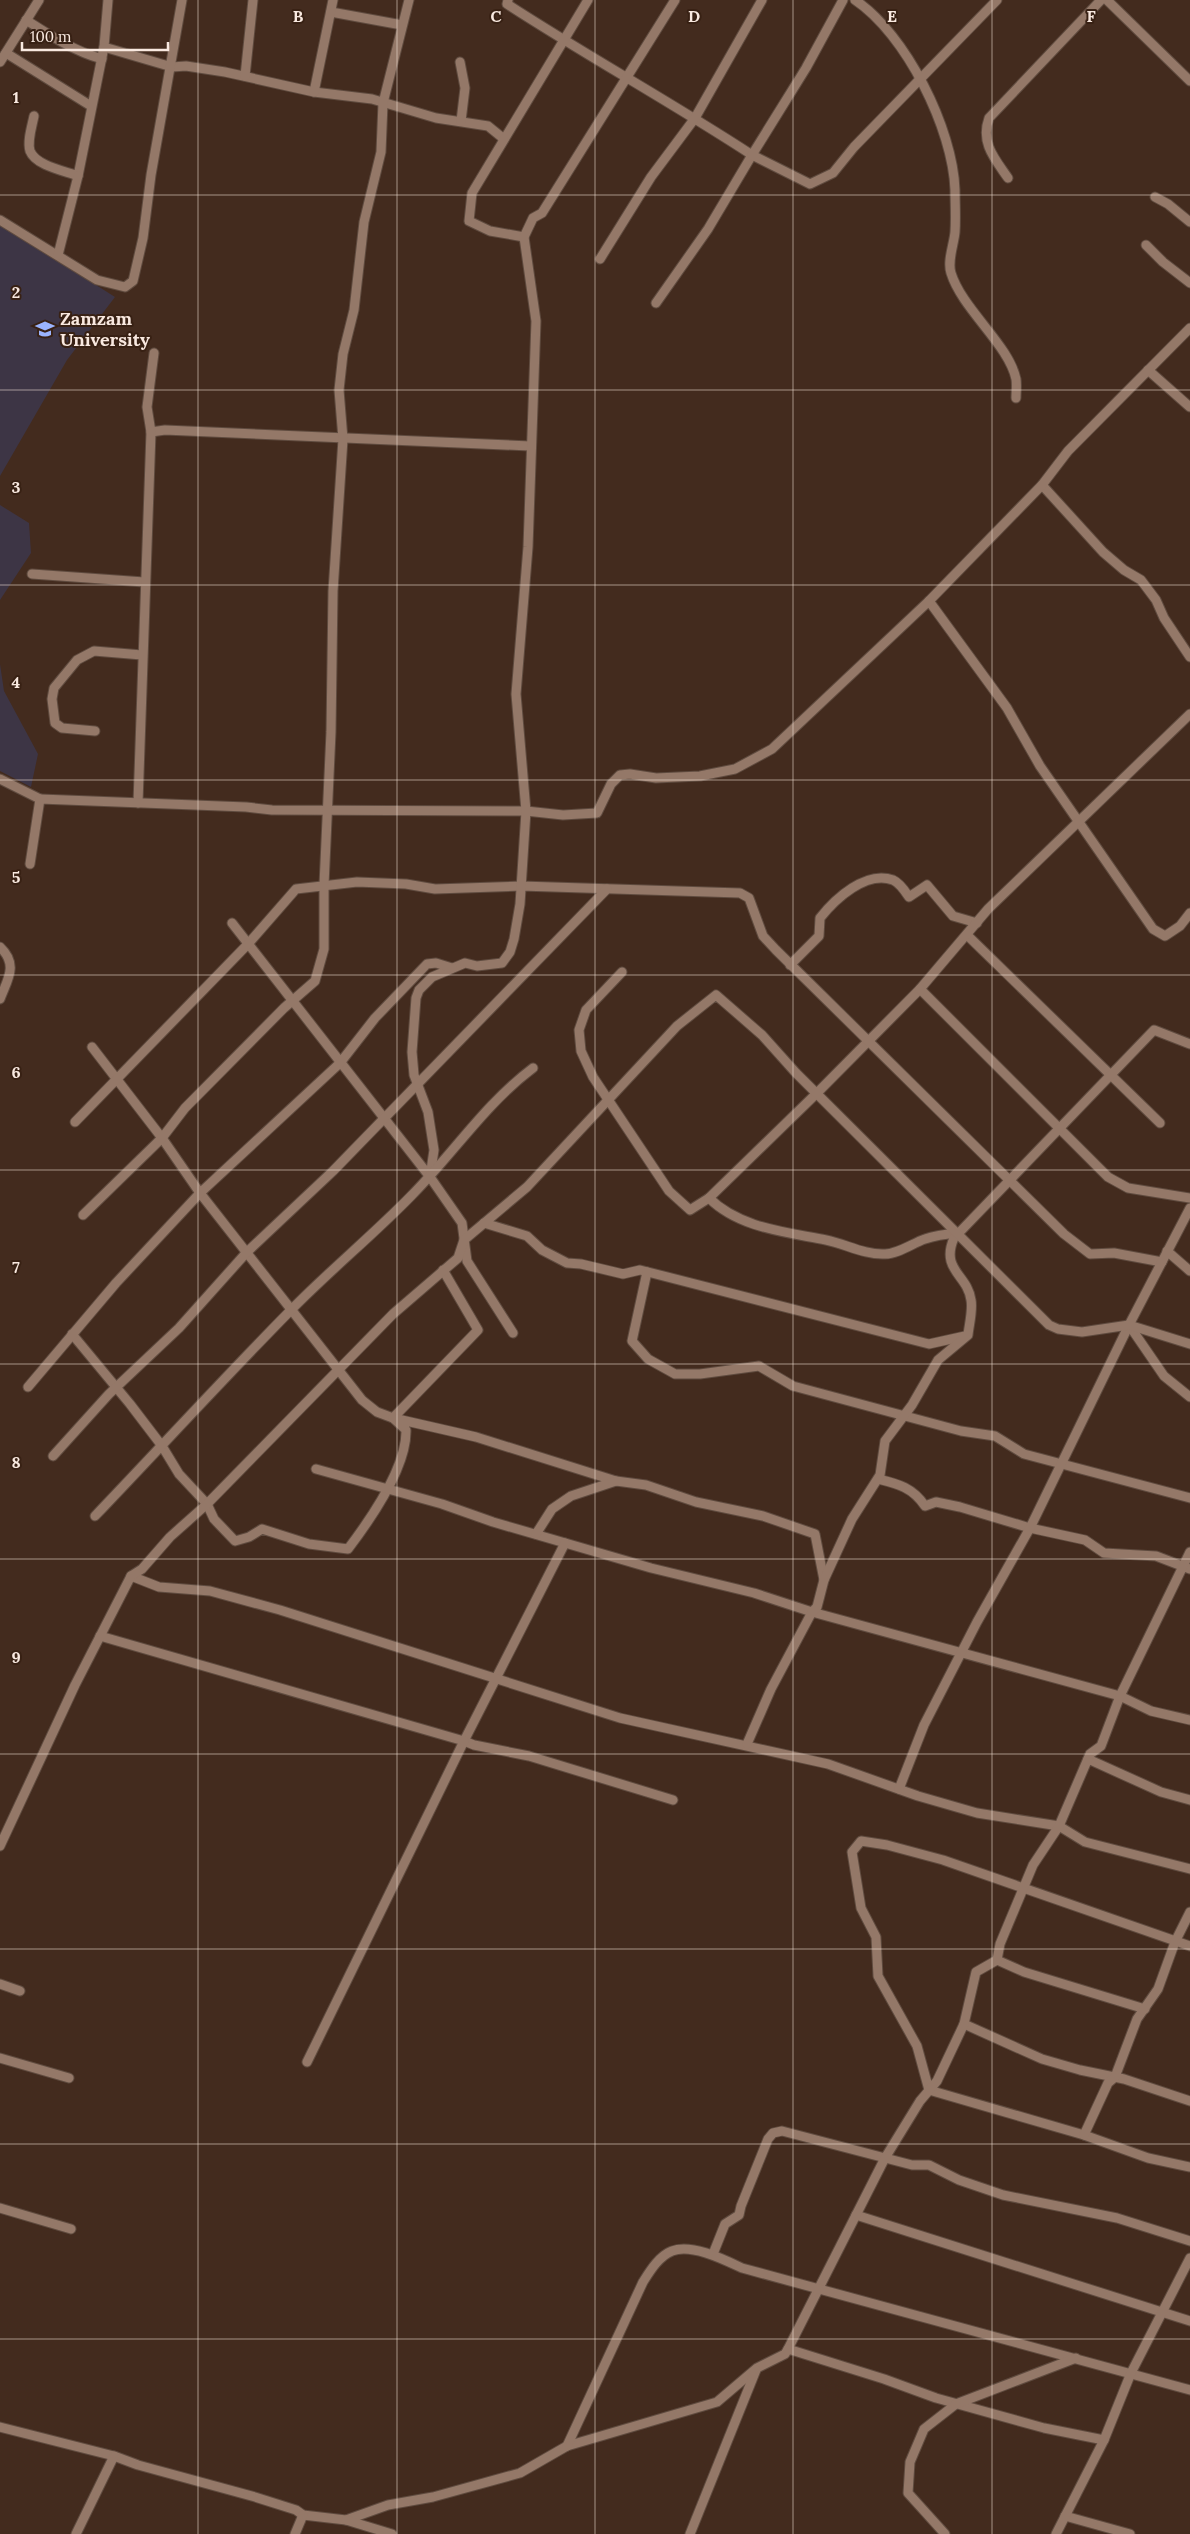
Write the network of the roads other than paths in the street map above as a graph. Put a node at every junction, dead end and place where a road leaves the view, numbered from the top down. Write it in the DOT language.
graph roads {
  1 [pos="39,0"];
  2 [pos="108,0"];
  3 [pos="182,0"];
  4 [pos="253,0"];
  5 [pos="333,0"];
  6 [pos="409,0"];
  7 [pos="508,0"];
  8 [pos="588,0"];
  9 [pos="675,0"];
  10 [pos="762,0"];
  11 [pos="842,0"];
  12 [pos="855,0"];
  13 [pos="996,0"];
  14 [pos="1101,0"];
  15 [pos="1107,0"];
  16 [pos="331,12"];
  17 [pos="26,20"];
  18 [pos="402,25"];
  19 [pos="563,41"];
  20 [pos="104,47"];
  21 [pos="6,53"];
  22 [pos="102,59"];
  23 [pos="0,62"];
  24 [pos="460,62"];
  25 [pos="172,67"];
  26 [pos="246,76"];
  27 [pos="625,76"];
  28 [pos="921,78"];
  29 [pos="1190,81"];
  30 [pos="314,92"];
  31 [pos="384,103"];
  32 [pos="91,106"];
  33 [pos="34,116"];
  34 [pos="695,118"];
  35 [pos="461,121"];
  36 [pos="504,138"];
  37 [pos="752,155"];
  38 [pos="78,176"];
  39 [pos="1008,178"];
  40 [pos="1155,198"];
  41 [pos="0,220"];
  42 [pos="1190,222"];
  43 [pos="524,237"];
  44 [pos="1146,245"];
  45 [pos="58,255"];
  46 [pos="600,258"];
  47 [pos="1190,283"];
  48 [pos="656,303"];
  49 [pos="1190,328"];
  50 [pos="154,353"];
  51 [pos="1148,370"];
  52 [pos="1016,398"];
  53 [pos="1190,407"];
  54 [pos="151,432"];
  55 [pos="343,439"];
  56 [pos="530,446"];
  57 [pos="1042,485"];
  58 [pos="32,574"];
  59 [pos="144,582"];
  60 [pos="929,601"];
  61 [pos="142,655"];
  62 [pos="1190,657"];
  63 [pos="1190,714"];
  64 [pos="95,732"];
  65 [pos="0,778"];
  66 [pos="40,799"];
  67 [pos="138,803"];
  68 [pos="326,810"];
  69 [pos="526,812"];
  70 [pos="1078,822"];
  71 [pos="30,864"];
  72 [pos="324,885"];
  73 [pos="521,886"];
  74 [pos="607,889"];
  75 [pos="1190,913"];
  76 [pos="232,923"];
  77 [pos="977,923"];
  78 [pos="967,935"];
  79 [pos="248,944"];
  80 [pos="0,947"];
  81 [pos="790,965"];
  82 [pos="452,968"];
  83 [pos="622,972"];
  84 [pos="920,989"];
  85 [pos="0,999"];
  86 [pos="293,1000"];
  87 [pos="867,1041"];
  88 [pos="1190,1044"];
  89 [pos="92,1047"];
  90 [pos="340,1063"];
  91 [pos="533,1068"];
  92 [pos="1110,1076"];
  93 [pos="116,1078"];
  94 [pos="417,1083"];
  95 [pos="818,1093"];
  96 [pos="610,1099"];
  97 [pos="383,1117"];
  98 [pos="75,1122"];
  99 [pos="1160,1123"];
  100 [pos="1059,1128"];
  101 [pos="162,1138"];
  102 [pos="430,1178"];
  103 [pos="1008,1180"];
  104 [pos="200,1193"];
  105 [pos="709,1198"];
  106 [pos="1190,1198"];
  107 [pos="1190,1208"];
  108 [pos="83,1215"];
  109 [pos="484,1223"];
  110 [pos="958,1233"];
  111 [pos="464,1240"];
  112 [pos="1167,1251"];
  113 [pos="247,1252"];
  114 [pos="1162,1262"];
  115 [pos="443,1270"];
  116 [pos="1190,1271"];
  117 [pos="647,1272"];
  118 [pos="291,1309"];
  119 [pos="1129,1325"];
  120 [pos="513,1333"];
  121 [pos="72,1334"];
  122 [pos="968,1336"];
  123 [pos="1190,1344"];
  124 [pos="337,1370"];
  125 [pos="28,1387"];
  126 [pos="115,1387"];
  127 [pos="1190,1397"];
  128 [pos="904,1415"];
  129 [pos="392,1418"];
  130 [pos="162,1446"];
  131 [pos="53,1456"];
  132 [pos="1063,1464"];
  133 [pos="316,1469"];
  134 [pos="878,1479"];
  135 [pos="616,1481"];
  136 [pos="389,1488"];
  137 [pos="1190,1498"];
  138 [pos="207,1504"];
  139 [pos="95,1516"];
  140 [pos="1030,1528"];
  141 [pos="536,1534"];
  142 [pos="565,1543"];
  143 [pos="1190,1552"];
  144 [pos="1186,1568"];
  145 [pos="131,1576"];
  146 [pos="824,1580"];
  147 [pos="812,1612"];
  148 [pos="100,1636"];
  149 [pos="960,1654"];
  150 [pos="495,1678"];
  151 [pos="1120,1696"];
  152 [pos="1190,1720"];
  153 [pos="464,1741"];
  154 [pos="748,1744"];
  155 [pos="1088,1759"];
  156 [pos="899,1789"];
  157 [pos="673,1800"];
  158 [pos="1190,1800"];
  159 [pos="1058,1826"];
  160 [pos="0,1846"];
  161 [pos="1190,1869"];
  162 [pos="1023,1889"];
  163 [pos="1190,1912"];
  164 [pos="1175,1942"];
  165 [pos="1190,1946"];
  166 [pos="997,1960"];
  167 [pos="0,1984"];
  168 [pos="20,1991"];
  169 [pos="1145,2009"];
  170 [pos="964,2024"];
  171 [pos="0,2058"];
  172 [pos="307,2062"];
  173 [pos="1115,2076"];
  174 [pos="69,2078"];
  175 [pos="929,2090"];
  176 [pos="1190,2100"];
  177 [pos="1084,2135"];
  178 [pos="885,2158"];
  179 [pos="1190,2167"];
  180 [pos="0,2208"];
  181 [pos="856,2215"];
  182 [pos="71,2229"];
  183 [pos="1190,2241"];
  184 [pos="713,2254"];
  185 [pos="1190,2258"];
  186 [pos="818,2287"];
  187 [pos="1162,2313"];
  188 [pos="1190,2321"];
  189 [pos="788,2349"];
  190 [pos="1076,2358"];
  191 [pos="757,2368"];
  192 [pos="1132,2373"];
  193 [pos="1190,2390"];
  194 [pos="956,2404"];
  195 [pos="0,2427"];
  196 [pos="1104,2440"];
  197 [pos="567,2446"];
  198 [pos="114,2456"];
  199 [pos="303,2515"];
  200 [pos="1065,2516"];
  201 [pos="346,2520"];
  202 [pos="76,2534"];
  203 [pos="295,2534"];
  204 [pos="392,2534"];
  205 [pos="690,2534"];
  206 [pos="945,2534"];
  207 [pos="1056,2534"];
  208 [pos="1130,2534"];
  1 -- 17 [label="street"];
  2 -- 20 [label="street"];
  3 -- 25 [label="street"];
  4 -- 26 [label="street"];
  5 -- 16 [label="street"];
  6 -- 18 [label="street"];
  7 -- 19 [label="street"];
  8 -- 19 [label="street"];
  9 -- 27 [label="street"];
  10 -- 34 [label="street"];
  11 -- 37 [label="street"];
  12 -- 28 [label="street"];
  13 -- 28 [label="street"];
  14 -- 39 [label="street"];
  15 -- 29 [label="street"];
  16 -- 18 [label="street"];
  16 -- 30 [label="street"];
  17 -- 21 [label="street"];
  17 -- 22 [label="street"];
  18 -- 31 [label="street"];
  19 -- 27 [label="street"];
  19 -- 36 [label="street"];
  20 -- 22 [label="street"];
  20 -- 25 [label="street"];
  21 -- 23 [label="street"];
  21 -- 32 [label="street"];
  22 -- 32 [label="street"];
  24 -- 35 [label="street"];
  25 -- 26 [label="street"];
  25 -- 45 [label="street"];
  26 -- 30 [label="street"];
  27 -- 34 [label="street"];
  27 -- 43 [label="street"];
  28 -- 37 [label="street"];
  28 -- 52 [label="street"];
  30 -- 31 [label="street"];
  31 -- 35 [label="street"];
  31 -- 55 [label="street"];
  32 -- 38 [label="street"];
  33 -- 38 [label="street"];
  34 -- 37 [label="street"];
  34 -- 46 [label="street"];
  35 -- 36 [label="street"];
  36 -- 43 [label="street"];
  37 -- 48 [label="street"];
  38 -- 45 [label="street"];
  40 -- 42 [label="street"];
  41 -- 45 [label="street"];
  43 -- 56 [label="street"];
  44 -- 47 [label="street"];
  49 -- 51 [label="street"];
  50 -- 54 [label="street"];
  51 -- 53 [label="street"];
  51 -- 57 [label="street"];
  54 -- 55 [label="street"];
  54 -- 59 [label="street"];
  55 -- 56 [label="street"];
  55 -- 68 [label="street"];
  56 -- 69 [label="street"];
  57 -- 60 [label="street"];
  57 -- 62 [label="street"];
  58 -- 59 [label="street"];
  59 -- 61 [label="street"];
  60 -- 69 [label="street"];
  60 -- 70 [label="street"];
  61 -- 64 [label="street"];
  61 -- 67 [label="street"];
  63 -- 70 [label="street"];
  65 -- 66 [label="street"];
  66 -- 67 [label="street"];
  66 -- 71 [label="street"];
  67 -- 68 [label="street"];
  68 -- 69 [label="street"];
  68 -- 72 [label="street"];
  69 -- 73 [label="street"];
  70 -- 75 [label="street"];
  70 -- 77 [label="street"];
  72 -- 73 [label="street"];
  72 -- 79 [label="street"];
  72 -- 86 [label="street"];
  73 -- 74 [label="street"];
  73 -- 82 [label="street"];
  74 -- 81 [label="street"];
  74 -- 94 [label="street"];
  76 -- 79 [label="street"];
  77 -- 78 [label="street"];
  77 -- 81 [label="street"];
  78 -- 84 [label="street"];
  78 -- 92 [label="street"];
  79 -- 86 [label="street"];
  79 -- 93 [label="street"];
  80 -- 85 [label="street"];
  81 -- 87 [label="street"];
  82 -- 90 [label="street"];
  82 -- 94 [label="street"];
  83 -- 96 [label="street"];
  84 -- 87 [label="street"];
  84 -- 100 [label="street"];
  86 -- 90 [label="street"];
  86 -- 101 [label="street"];
  87 -- 95 [label="street"];
  87 -- 103 [label="street"];
  88 -- 92 [label="street"];
  89 -- 93 [label="street"];
  90 -- 97 [label="street"];
  90 -- 104 [label="street"];
  91 -- 102 [label="street"];
  92 -- 99 [label="street"];
  92 -- 100 [label="street"];
  93 -- 98 [label="street"];
  93 -- 101 [label="street"];
  94 -- 97 [label="street"];
  94 -- 102 [label="street"];
  95 -- 96 [label="street"];
  95 -- 105 [label="street"];
  95 -- 110 [label="street"];
  96 -- 105 [label="street"];
  96 -- 109 [label="street"];
  97 -- 102 [label="street"];
  97 -- 113 [label="street"];
  100 -- 103 [label="street"];
  100 -- 106 [label="street"];
  101 -- 104 [label="street"];
  101 -- 108 [label="street"];
  102 -- 111 [label="street"];
  102 -- 118 [label="street"];
  103 -- 110 [label="street"];
  103 -- 114 [label="street"];
  104 -- 113 [label="street"];
  104 -- 121 [label="street"];
  105 -- 110 [label="street"];
  107 -- 112 [label="street"];
  109 -- 111 [label="street"];
  109 -- 117 [label="street"];
  110 -- 119 [label="street"];
  110 -- 122 [label="street"];
  111 -- 115 [label="street"];
  111 -- 120 [label="street"];
  112 -- 114 [label="street"];
  112 -- 116 [label="street"];
  113 -- 118 [label="street"];
  113 -- 126 [label="street"];
  114 -- 119 [label="street"];
  115 -- 124 [label="street"];
  115 -- 129 [label="street"];
  117 -- 122 [label="street"];
  117 -- 128 [label="street"];
  118 -- 124 [label="street"];
  118 -- 130 [label="street"];
  119 -- 123 [label="street"];
  119 -- 127 [label="street"];
  119 -- 132 [label="street"];
  121 -- 125 [label="street"];
  121 -- 126 [label="street"];
  122 -- 128 [label="street"];
  124 -- 129 [label="street"];
  124 -- 138 [label="street"];
  126 -- 130 [label="street"];
  126 -- 131 [label="street"];
  128 -- 132 [label="street"];
  128 -- 134 [label="street"];
  129 -- 135 [label="street"];
  129 -- 136 [label="street"];
  130 -- 138 [label="street"];
  130 -- 139 [label="street"];
  132 -- 137 [label="street"];
  132 -- 140 [label="street"];
  133 -- 136 [label="street"];
  134 -- 140 [label="street"];
  134 -- 146 [label="street"];
  135 -- 141 [label="street"];
  135 -- 146 [label="street"];
  136 -- 138 [label="street"];
  136 -- 141 [label="street"];
  138 -- 145 [label="street"];
  140 -- 144 [label="street"];
  140 -- 149 [label="street"];
  141 -- 142 [label="street"];
  142 -- 147 [label="street"];
  142 -- 150 [label="street"];
  143 -- 144 [label="street"];
  144 -- 151 [label="street"];
  145 -- 148 [label="street"];
  145 -- 150 [label="street"];
  146 -- 147 [label="street"];
  147 -- 149 [label="street"];
  147 -- 154 [label="street"];
  148 -- 153 [label="street"];
  148 -- 160 [label="street"];
  149 -- 151 [label="street"];
  149 -- 156 [label="street"];
  150 -- 153 [label="street"];
  150 -- 154 [label="street"];
  151 -- 152 [label="street"];
  151 -- 155 [label="street"];
  153 -- 157 [label="street"];
  153 -- 172 [label="street"];
  154 -- 156 [label="street"];
  155 -- 158 [label="street"];
  155 -- 159 [label="street"];
  156 -- 159 [label="street"];
  159 -- 161 [label="street"];
  159 -- 162 [label="street"];
  162 -- 164 [label="street"];
  162 -- 166 [label="street"];
  162 -- 175 [label="street"];
  163 -- 164 [label="street"];
  164 -- 165 [label="street"];
  164 -- 169 [label="street"];
  166 -- 169 [label="street"];
  166 -- 170 [label="street"];
  167 -- 168 [label="street"];
  169 -- 173 [label="street"];
  170 -- 173 [label="street"];
  170 -- 175 [label="street"];
  171 -- 174 [label="street"];
  173 -- 176 [label="street"];
  173 -- 177 [label="street"];
  175 -- 177 [label="street"];
  175 -- 178 [label="street"];
  177 -- 179 [label="street"];
  178 -- 181 [label="street"];
  178 -- 183 [label="street"];
  178 -- 184 [label="street"];
  180 -- 182 [label="street"];
  181 -- 186 [label="street"];
  181 -- 187 [label="street"];
  184 -- 186 [label="street"];
  184 -- 197 [label="street"];
  185 -- 187 [label="street"];
  186 -- 189 [label="street"];
  186 -- 190 [label="street"];
  187 -- 188 [label="street"];
  187 -- 192 [label="street"];
  189 -- 191 [label="street"];
  189 -- 194 [label="street"];
  190 -- 192 [label="street"];
  190 -- 194 [label="street"];
  191 -- 197 [label="street"];
  191 -- 205 [label="street"];
  192 -- 193 [label="street"];
  192 -- 196 [label="street"];
  194 -- 196 [label="street"];
  194 -- 206 [label="street"];
  195 -- 198 [label="street"];
  196 -- 200 [label="street"];
  197 -- 201 [label="street"];
  198 -- 199 [label="street"];
  198 -- 202 [label="street"];
  199 -- 201 [label="street"];
  199 -- 203 [label="street"];
  200 -- 207 [label="street"];
  200 -- 208 [label="street"];
  201 -- 204 [label="street"];
}
